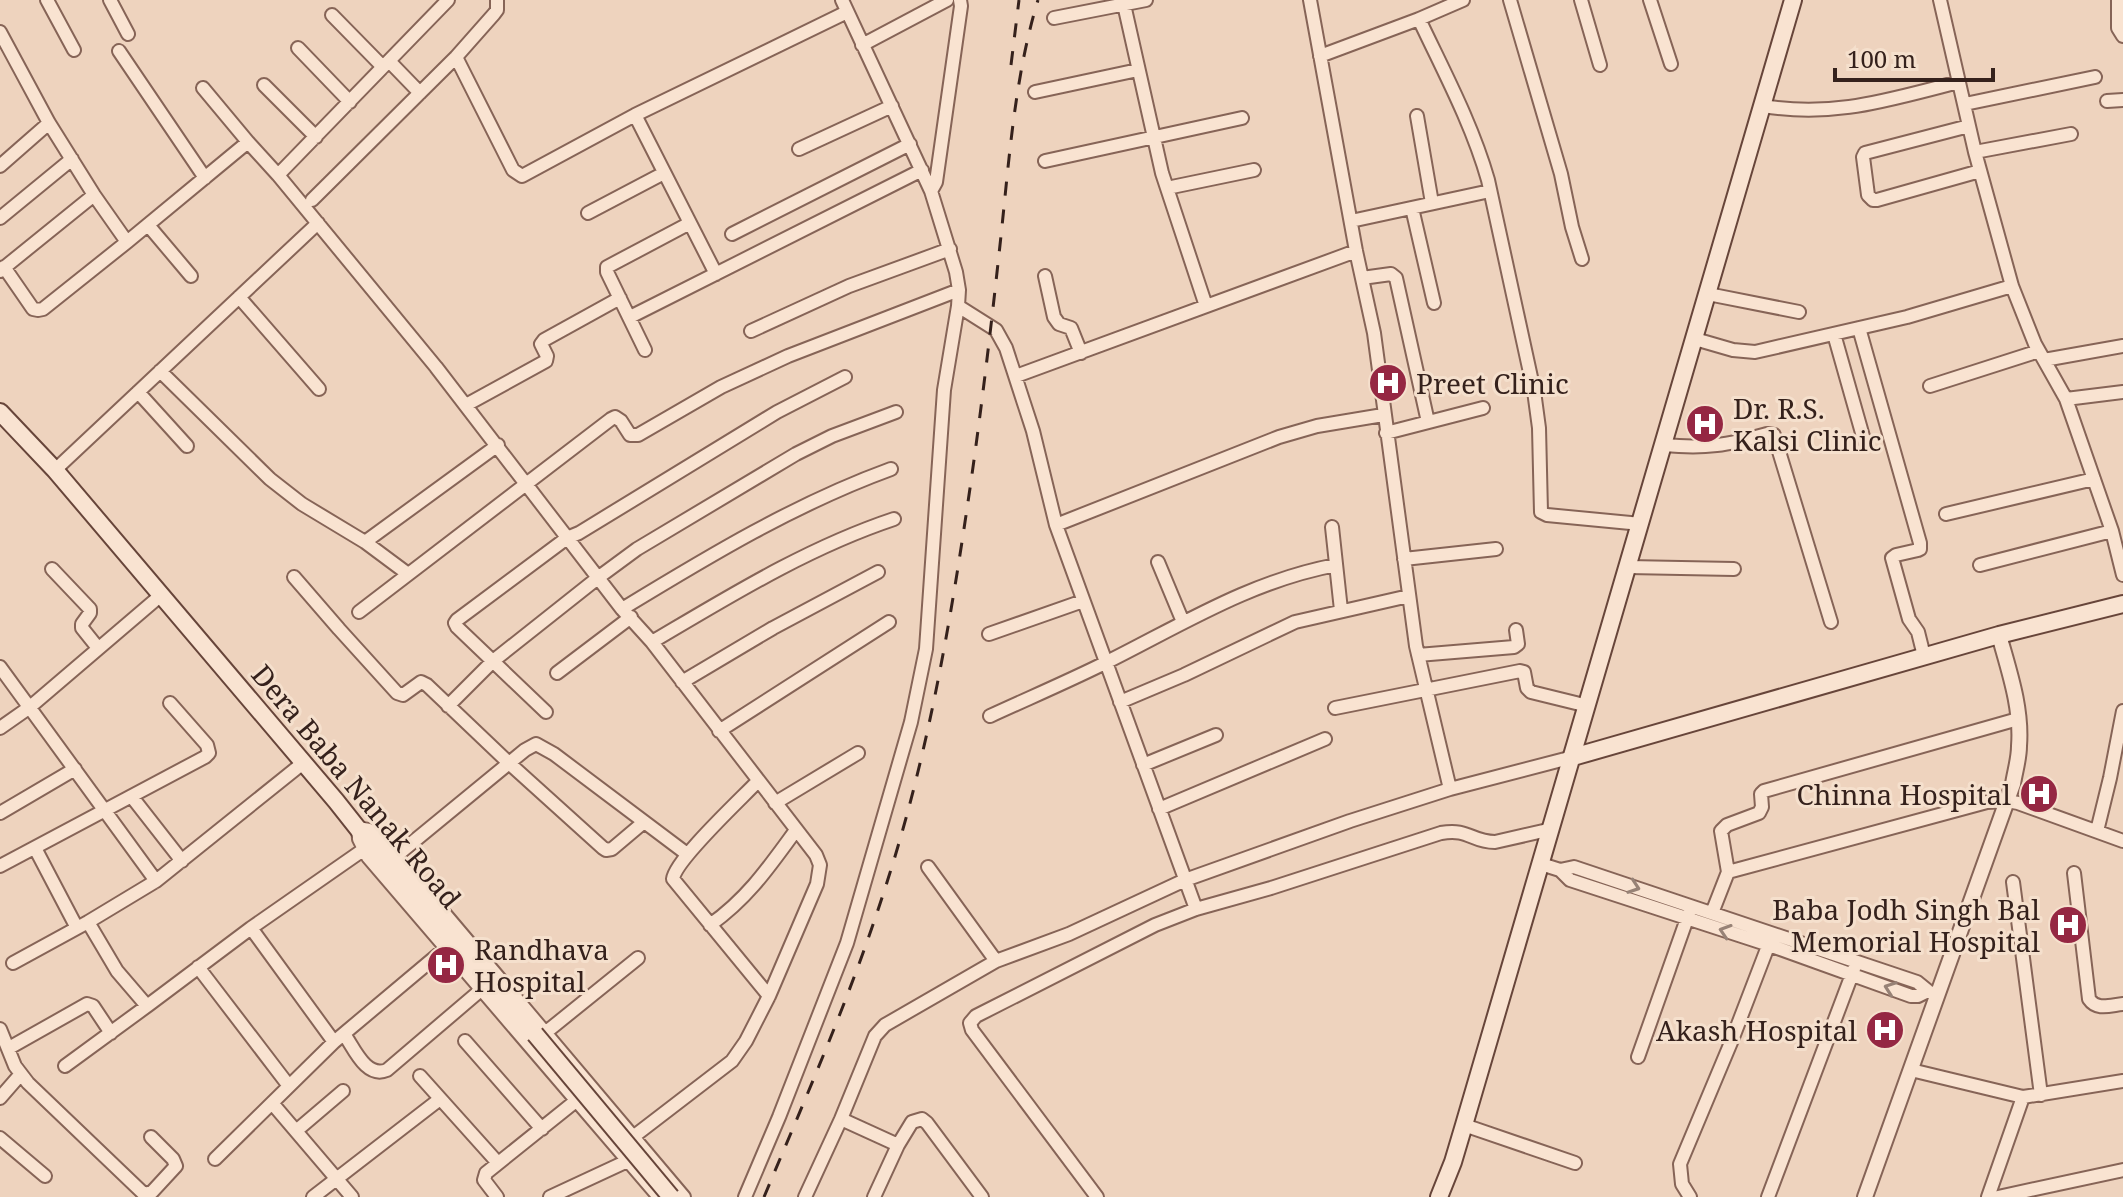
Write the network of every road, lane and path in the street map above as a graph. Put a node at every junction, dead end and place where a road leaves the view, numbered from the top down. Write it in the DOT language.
graph roads {
  1 [pos="47,0"];
  2 [pos="110,0"];
  3 [pos="448,0"];
  4 [pos="497,0"];
  5 [pos="947,0"];
  6 [pos="960,0"];
  7 [pos="1146,0"];
  8 [pos="1463,0"];
  9 [pos="1510,0"];
  10 [pos="1581,0"];
  11 [pos="1650,0"];
  12 [pos="1793,0"];
  13 [pos="1940,0"];
  14 [pos="2118,0"];
  15 [pos="1313,1"];
  16 [pos="1124,2"];
  17 [pos="845,6"];
  18 [pos="332,15"];
  19 [pos="1054,18"];
  20 [pos="1419,19"];
  21 [pos="0,32"];
  22 [pos="128,34"];
  23 [pos="2123,36"];
  24 [pos="862,45"];
  25 [pos="298,48"];
  26 [pos="74,50"];
  27 [pos="119,51"];
  28 [pos="1320,56"];
  29 [pos="456,57"];
  30 [pos="386,64"];
  31 [pos="1671,64"];
  32 [pos="1600,65"];
  33 [pos="1138,70"];
  34 [pos="2095,77"];
  35 [pos="1959,82"];
  36 [pos="264,85"];
  37 [pos="203,88"];
  38 [pos="1035,92"];
  39 [pos="420,93"];
  40 [pos="2123,100"];
  41 [pos="2107,101"];
  42 [pos="350,102"];
  43 [pos="1965,104"];
  44 [pos="892,106"];
  45 [pos="1763,106"];
  46 [pos="635,115"];
  47 [pos="1417,116"];
  48 [pos="1242,118"];
  49 [pos="49,123"];
  50 [pos="1969,126"];
  51 [pos="2071,134"];
  52 [pos="316,137"];
  53 [pos="1154,138"];
  54 [pos="248,142"];
  55 [pos="910,144"];
  56 [pos="799,149"];
  57 [pos="1975,152"];
  58 [pos="72,159"];
  59 [pos="1045,161"];
  60 [pos="0,166"];
  61 [pos="922,170"];
  62 [pos="1254,170"];
  63 [pos="1980,171"];
  64 [pos="664,173"];
  65 [pos="278,175"];
  66 [pos="205,178"];
  67 [pos="1167,188"];
  68 [pos="931,191"];
  69 [pos="1490,191"];
  70 [pos="94,195"];
  71 [pos="312,200"];
  72 [pos="1432,203"];
  73 [pos="1412,208"];
  74 [pos="588,213"];
  75 [pos="0,218"];
  76 [pos="1351,221"];
  77 [pos="318,223"];
  78 [pos="690,223"];
  79 [pos="148,225"];
  80 [pos="732,234"];
  81 [pos="127,242"];
  82 [pos="950,249"];
  83 [pos="1356,251"];
  84 [pos="1582,259"];
  85 [pos="2,269"];
  86 [pos="716,274"];
  87 [pos="191,276"];
  88 [pos="1045,276"];
  89 [pos="1362,278"];
  90 [pos="2012,286"];
  91 [pos="959,290"];
  92 [pos="1708,294"];
  93 [pos="239,297"];
  94 [pos="620,298"];
  95 [pos="1434,303"];
  96 [pos="958,306"];
  97 [pos="1206,306"];
  98 [pos="1799,312"];
  99 [pos="630,317"];
  100 [pos="1859,328"];
  101 [pos="751,331"];
  102 [pos="1834,334"];
  103 [pos="1695,339"];
  104 [pos="2123,346"];
  105 [pos="645,350"];
  106 [pos="1081,353"];
  107 [pos="2041,355"];
  108 [pos="160,371"];
  109 [pos="1016,376"];
  110 [pos="845,377"];
  111 [pos="1930,386"];
  112 [pos="319,389"];
  113 [pos="138,392"];
  114 [pos="2123,392"];
  115 [pos="2066,399"];
  116 [pos="466,405"];
  117 [pos="1483,408"];
  118 [pos="0,412"];
  119 [pos="896,412"];
  120 [pos="1383,415"];
  121 [pos="1428,422"];
  122 [pos="1386,433"];
  123 [pos="1864,440"];
  124 [pos="498,445"];
  125 [pos="1664,445"];
  126 [pos="187,446"];
  127 [pos="891,469"];
  128 [pos="55,470"];
  129 [pos="2094,479"];
  130 [pos="527,483"];
  131 [pos="1946,514"];
  132 [pos="894,519"];
  133 [pos="1641,524"];
  134 [pos="1056,525"];
  135 [pos="1332,527"];
  136 [pos="2112,531"];
  137 [pos="567,538"];
  138 [pos="365,542"];
  139 [pos="1496,549"];
  140 [pos="1404,559"];
  141 [pos="1158,562"];
  142 [pos="1336,565"];
  143 [pos="1980,565"];
  144 [pos="1628,567"];
  145 [pos="52,569"];
  146 [pos="1734,569"];
  147 [pos="878,572"];
  148 [pos="408,574"];
  149 [pos="2123,575"];
  150 [pos="294,577"];
  151 [pos="599,577"];
  152 [pos="160,596"];
  153 [pos="1409,596"];
  154 [pos="1083,601"];
  155 [pos="2123,604"];
  156 [pos="1341,610"];
  157 [pos="359,612"];
  158 [pos="627,613"];
  159 [pos="889,622"];
  160 [pos="1183,622"];
  161 [pos="1831,622"];
  162 [pos="1516,630"];
  163 [pos="989,634"];
  164 [pos="1999,635"];
  165 [pos="652,642"];
  166 [pos="98,648"];
  167 [pos="1418,655"];
  168 [pos="1924,656"];
  169 [pos="493,661"];
  170 [pos="1105,663"];
  171 [pos="0,667"];
  172 [pos="557,673"];
  173 [pos="682,682"];
  174 [pos="1427,690"];
  175 [pos="1120,702"];
  176 [pos="170,703"];
  177 [pos="448,706"];
  178 [pos="1588,706"];
  179 [pos="30,707"];
  180 [pos="1335,708"];
  181 [pos="2123,711"];
  182 [pos="546,712"];
  183 [pos="990,716"];
  184 [pos="2018,719"];
  185 [pos="0,728"];
  186 [pos="719,731"];
  187 [pos="1216,735"];
  188 [pos="1325,739"];
  189 [pos="858,753"];
  190 [pos="1573,757"];
  191 [pos="303,763"];
  192 [pos="510,764"];
  193 [pos="1143,765"];
  194 [pos="75,769"];
  195 [pos="2116,777"];
  196 [pos="758,781"];
  197 [pos="1450,789"];
  198 [pos="132,797"];
  199 [pos="2007,801"];
  200 [pos="775,803"];
  201 [pos="1159,809"];
  202 [pos="106,811"];
  203 [pos="0,813"];
  204 [pos="644,822"];
  205 [pos="358,828"];
  206 [pos="1552,829"];
  207 [pos="796,830"];
  208 [pos="2097,831"];
  209 [pos="2123,841"];
  210 [pos="366,847"];
  211 [pos="35,848"];
  212 [pos="687,854"];
  213 [pos="396,856"];
  214 [pos="182,861"];
  215 [pos="1541,864"];
  216 [pos="0,866"];
  217 [pos="928,867"];
  218 [pos="1728,872"];
  219 [pos="2074,873"];
  220 [pos="1185,880"];
  221 [pos="156,881"];
  222 [pos="2013,882"];
  223 [pos="1196,909"];
  224 [pos="1689,912"];
  225 [pos="1712,913"];
  226 [pos="82,925"];
  227 [pos="710,925"];
  228 [pos="251,928"];
  229 [pos="1770,940"];
  230 [pos="446,948"];
  231 [pos="638,958"];
  232 [pos="996,961"];
  233 [pos="13,963"];
  234 [pos="198,967"];
  235 [pos="1854,968"];
  236 [pos="482,989"];
  237 [pos="1933,993"];
  238 [pos="769,996"];
  239 [pos="2123,1004"];
  240 [pos="147,1006"];
  241 [pos="0,1029"];
  242 [pos="111,1033"];
  243 [pos="545,1033"];
  244 [pos="339,1038"];
  245 [pos="465,1041"];
  246 [pos="9,1048"];
  247 [pos="1638,1057"];
  248 [pos="65,1066"];
  249 [pos="1911,1070"];
  250 [pos="20,1075"];
  251 [pos="420,1076"];
  252 [pos="2123,1081"];
  253 [pos="289,1086"];
  254 [pos="343,1091"];
  255 [pos="2041,1095"];
  256 [pos="2023,1097"];
  257 [pos="0,1098"];
  258 [pos="440,1099"];
  259 [pos="577,1100"];
  260 [pos="272,1103"];
  261 [pos="841,1119"];
  262 [pos="1464,1125"];
  263 [pos="542,1129"];
  264 [pos="296,1131"];
  265 [pos="151,1137"];
  266 [pos="633,1137"];
  267 [pos="0,1138"];
  268 [pos="898,1145"];
  269 [pos="646,1152"];
  270 [pos="215,1159"];
  271 [pos="629,1160"];
  272 [pos="498,1163"];
  273 [pos="1575,1163"];
  274 [pos="2123,1170"];
  275 [pos="45,1176"];
  276 [pos="337,1178"];
  277 [pos="2065,1183"];
  278 [pos="1441,1196"];
  279 [pos="313,1197"];
  280 [pos="352,1197"];
  281 [pos="497,1197"];
  282 [pos="550,1197"];
  283 [pos="659,1197"];
  284 [pos="671,1197"];
  285 [pos="684,1197"];
  286 [pos="745,1197"];
  287 [pos="805,1197"];
  288 [pos="874,1197"];
  289 [pos="982,1197"];
  290 [pos="1097,1197"];
  291 [pos="1690,1197"];
  292 [pos="1768,1197"];
  293 [pos="1865,1197"];
  294 [pos="1988,1197"];
  295 [pos="1999,1197"];
  296 [pos="2068,1197"];
  1 -- 26 [label="street"];
  2 -- 22 [label="street"];
  3 -- 30 [label="street"];
  4 -- 29 [label="street"];
  5 -- 24 [label="street"];
  6 -- 68 [label="street"];
  7 -- 16 [label="street"];
  8 -- 20 [label="street"];
  9 -- 84 [label="street"];
  10 -- 32 [label="street"];
  11 -- 31 [label="street"];
  12 -- 45 [label="main road"];
  13 -- 35 [label="street"];
  14 -- 23 [label="street"];
  15 -- 28 [label="street"];
  16 -- 19 [label="street"];
  16 -- 33 [label="street"];
  17 -- 24 [label="street"];
  17 -- 46 [label="street"];
  18 -- 30 [label="street"];
  20 -- 28 [label="street"];
  20 -- 69 [label="street"];
  21 -- 49 [label="street"];
  24 -- 44 [label="street"];
  25 -- 42 [label="street"];
  27 -- 66 [label="street"];
  28 -- 76 [label="street"];
  29 -- 39 [label="street"];
  29 -- 46 [label="street"];
  30 -- 39 [label="street"];
  30 -- 42 [label="street"];
  33 -- 38 [label="street"];
  33 -- 53 [label="street"];
  34 -- 43 [label="street"];
  35 -- 43 [label="street"];
  35 -- 45 [label="street"];
  36 -- 52 [label="street"];
  37 -- 54 [label="street"];
  39 -- 71 [label="street"];
  40 -- 41 [label="street"];
  42 -- 52 [label="street"];
  43 -- 50 [label="street"];
  44 -- 55 [label="street"];
  44 -- 56 [label="street"];
  45 -- 92 [label="main road"];
  46 -- 64 [label="street"];
  47 -- 72 [label="street"];
  48 -- 53 [label="street"];
  49 -- 58 [label="street"];
  49 -- 60 [label="street"];
  50 -- 57 [label="street"];
  50 -- 63 [label="street"];
  51 -- 57 [label="street"];
  52 -- 65 [label="street"];
  53 -- 59 [label="street"];
  53 -- 67 [label="street"];
  54 -- 65 [label="street"];
  54 -- 66 [label="street"];
  55 -- 61 [label="street"];
  55 -- 80 [label="street"];
  57 -- 63 [label="street"];
  58 -- 70 [label="street"];
  58 -- 75 [label="street"];
  61 -- 68 [label="street"];
  61 -- 86 [label="street"];
  62 -- 67 [label="street"];
  63 -- 90 [label="street"];
  64 -- 74 [label="street"];
  64 -- 78 [label="street"];
  65 -- 77 [label="street"];
  66 -- 79 [label="street"];
  67 -- 97 [label="street"];
  68 -- 82 [label="street"];
  69 -- 72 [label="street"];
  69 -- 133 [label="street"];
  70 -- 81 [label="street"];
  70 -- 85 [label="street"];
  72 -- 73 [label="street"];
  73 -- 76 [label="street"];
  73 -- 95 [label="street"];
  76 -- 83 [label="street"];
  77 -- 93 [label="street"];
  77 -- 116 [label="street"];
  78 -- 86 [label="street"];
  78 -- 94 [label="street"];
  79 -- 81 [label="street"];
  79 -- 87 [label="street"];
  81 -- 85 [label="street"];
  82 -- 91 [label="street"];
  82 -- 101 [label="street"];
  83 -- 89 [label="street"];
  83 -- 97 [label="street"];
  86 -- 99 [label="street"];
  88 -- 106 [label="street"];
  89 -- 120 [label="street"];
  89 -- 121 [label="street"];
  90 -- 100 [label="street"];
  90 -- 107 [label="street"];
  91 -- 96 [label="street"];
  91 -- 130 [label="street"];
  92 -- 98 [label="street"];
  92 -- 103 [label="main road"];
  93 -- 108 [label="street"];
  93 -- 112 [label="street"];
  94 -- 99 [label="street"];
  94 -- 116 [label="street"];
  96 -- 109 [label="street"];
  96 -- 286 [label="street"];
  97 -- 106 [label="street"];
  99 -- 105 [label="street"];
  100 -- 102 [label="street"];
  100 -- 168 [label="street"];
  102 -- 103 [label="street"];
  102 -- 123 [label="street"];
  103 -- 125 [label="main road"];
  104 -- 107 [label="street"];
  106 -- 109 [label="street"];
  107 -- 111 [label="street"];
  107 -- 115 [label="street"];
  108 -- 113 [label="street"];
  108 -- 138 [label="street"];
  109 -- 134 [label="street"];
  110 -- 137 [label="street"];
  113 -- 126 [label="street"];
  113 -- 128 [label="street"];
  114 -- 115 [label="street"];
  115 -- 129 [label="street"];
  116 -- 124 [label="street"];
  117 -- 121 [label="street"];
  118 -- 128 [label="main road, Dera Baba Nanak Road"];
  119 -- 151 [label="street"];
  120 -- 122 [label="street"];
  120 -- 134 [label="street"];
  121 -- 122 [label="street"];
  122 -- 140 [label="street"];
  124 -- 130 [label="street"];
  124 -- 138 [label="street"];
  125 -- 133 [label="main road"];
  125 -- 161 [label="street"];
  127 -- 158 [label="street"];
  128 -- 152 [label="main road, Dera Baba Nanak Road"];
  129 -- 131 [label="street"];
  129 -- 136 [label="street"];
  130 -- 137 [label="street"];
  130 -- 148 [label="street"];
  132 -- 165 [label="street"];
  133 -- 144 [label="main road"];
  134 -- 154 [label="street"];
  135 -- 142 [label="street"];
  136 -- 143 [label="street"];
  136 -- 149 [label="street"];
  137 -- 151 [label="street"];
  137 -- 169 [label="street"];
  138 -- 148 [label="street"];
  139 -- 140 [label="street"];
  140 -- 153 [label="street"];
  141 -- 160 [label="street"];
  142 -- 156 [label="street"];
  142 -- 160 [label="street"];
  144 -- 146 [label="street"];
  144 -- 178 [label="main road"];
  145 -- 166 [label="street"];
  147 -- 173 [label="street"];
  148 -- 157 [label="street"];
  150 -- 177 [label="street"];
  151 -- 158 [label="street"];
  151 -- 169 [label="street"];
  152 -- 166 [label="street"];
  152 -- 191 [label="main road, Dera Baba Nanak Road"];
  153 -- 156 [label="street"];
  153 -- 167 [label="street"];
  154 -- 163 [label="street"];
  154 -- 170 [label="street"];
  155 -- 164 [label="main road"];
  156 -- 175 [label="street"];
  158 -- 165 [label="street"];
  158 -- 172 [label="street"];
  159 -- 186 [label="street"];
  160 -- 170 [label="street"];
  162 -- 167 [label="street"];
  164 -- 168 [label="main road"];
  164 -- 184 [label="street"];
  165 -- 173 [label="street"];
  166 -- 179 [label="street"];
  167 -- 174 [label="street"];
  168 -- 190 [label="main road"];
  169 -- 177 [label="street"];
  169 -- 182 [label="street"];
  170 -- 175 [label="street"];
  170 -- 183 [label="street"];
  171 -- 179 [label="street"];
  173 -- 186 [label="street"];
  174 -- 178 [label="street"];
  174 -- 180 [label="street"];
  174 -- 197 [label="street"];
  175 -- 193 [label="street"];
  176 -- 198 [label="street"];
  177 -- 192 [label="street"];
  178 -- 190 [label="main road"];
  179 -- 185 [label="street"];
  179 -- 194 [label="street"];
  181 -- 195 [label="street"];
  184 -- 199 [label="street"];
  184 -- 218 [label="street"];
  186 -- 196 [label="street"];
  187 -- 193 [label="street"];
  188 -- 201 [label="street"];
  189 -- 200 [label="street"];
  190 -- 197 [label="street"];
  190 -- 206 [label="main road"];
  191 -- 205 [label="main road, Dera Baba Nanak Road"];
  191 -- 214 [label="street"];
  192 -- 204 [label="street"];
  192 -- 204 [label="street"];
  192 -- 213 [label="street"];
  193 -- 201 [label="street"];
  194 -- 202 [label="street"];
  194 -- 203 [label="street"];
  195 -- 208 [label="street"];
  196 -- 200 [label="street"];
  196 -- 212 [label="street"];
  197 -- 220 [label="street"];
  198 -- 202 [label="street"];
  198 -- 214 [label="street"];
  199 -- 208 [label="street"];
  199 -- 218 [label="street"];
  199 -- 237 [label="street"];
  200 -- 207 [label="street"];
  201 -- 220 [label="street"];
  202 -- 211 [label="street"];
  202 -- 221 [label="street"];
  204 -- 212 [label="street"];
  205 -- 210 [label="main road, Dera Baba Nanak Road"];
  205 -- 213 [label="street"];
  206 -- 215 [label="main road"];
  206 -- 223 [label="street"];
  207 -- 227 [label="street"];
  207 -- 238 [label="street"];
  208 -- 209 [label="street"];
  210 -- 228 [label="street"];
  210 -- 230 [label="street"];
  210 -- 284 [label="main road, Dera Baba Nanak Road, bridge"];
  211 -- 216 [label="street"];
  211 -- 226 [label="street"];
  212 -- 227 [label="street"];
  213 -- 243 [label="street"];
  214 -- 221 [label="street"];
  215 -- 224 [label="street"];
  215 -- 262 [label="main road"];
  217 -- 232 [label="street"];
  218 -- 225 [label="street"];
  219 -- 239 [label="street"];
  220 -- 223 [label="street"];
  220 -- 232 [label="street"];
  221 -- 226 [label="street"];
  222 -- 255 [label="street"];
  223 -- 290 [label="street"];
  224 -- 225 [label="street"];
  229 -- 224 [label="street, one-way"];
  224 -- 247 [label="street"];
  225 -- 229 [label="street"];
  226 -- 233 [label="street"];
  226 -- 240 [label="street"];
  227 -- 238 [label="street"];
  228 -- 234 [label="street"];
  228 -- 244 [label="street"];
  229 -- 235 [label="street"];
  229 -- 291 [label="street"];
  230 -- 236 [label="street"];
  230 -- 244 [label="street"];
  231 -- 243 [label="street"];
  232 -- 261 [label="street"];
  234 -- 240 [label="street"];
  234 -- 253 [label="street"];
  235 -- 237 [label="street"];
  235 -- 292 [label="street"];
  236 -- 244 [label="street"];
  236 -- 259 [label="street"];
  237 -- 249 [label="street"];
  238 -- 266 [label="street"];
  240 -- 242 [label="street"];
  241 -- 246 [label="street"];
  242 -- 246 [label="street"];
  242 -- 248 [label="street"];
  243 -- 266 [label="street"];
  244 -- 253 [label="street"];
  245 -- 263 [label="street"];
  246 -- 250 [label="street"];
  249 -- 256 [label="street"];
  249 -- 293 [label="street"];
  250 -- 257 [label="street"];
  250 -- 265 [label="street"];
  251 -- 258 [label="street"];
  252 -- 255 [label="street"];
  253 -- 260 [label="street"];
  254 -- 264 [label="street"];
  255 -- 256 [label="street"];
  256 -- 294 [label="street"];
  258 -- 272 [label="street"];
  258 -- 276 [label="street"];
  259 -- 263 [label="street"];
  259 -- 271 [label="street"];
  260 -- 264 [label="street"];
  260 -- 270 [label="street"];
  261 -- 268 [label="street"];
  261 -- 287 [label="street"];
  262 -- 273 [label="street"];
  262 -- 278 [label="main road"];
  263 -- 272 [label="street"];
  264 -- 276 [label="street"];
  266 -- 269 [label="street"];
  267 -- 275 [label="street"];
  268 -- 288 [label="street"];
  268 -- 289 [label="street"];
  269 -- 271 [label="street"];
  269 -- 285 [label="street"];
  271 -- 282 [label="street"];
  271 -- 283 [label="street"];
  272 -- 281 [label="street"];
  274 -- 277 [label="street"];
  276 -- 279 [label="street"];
  276 -- 280 [label="street"];
  277 -- 295 [label="street"];
  277 -- 296 [label="street"];
}
